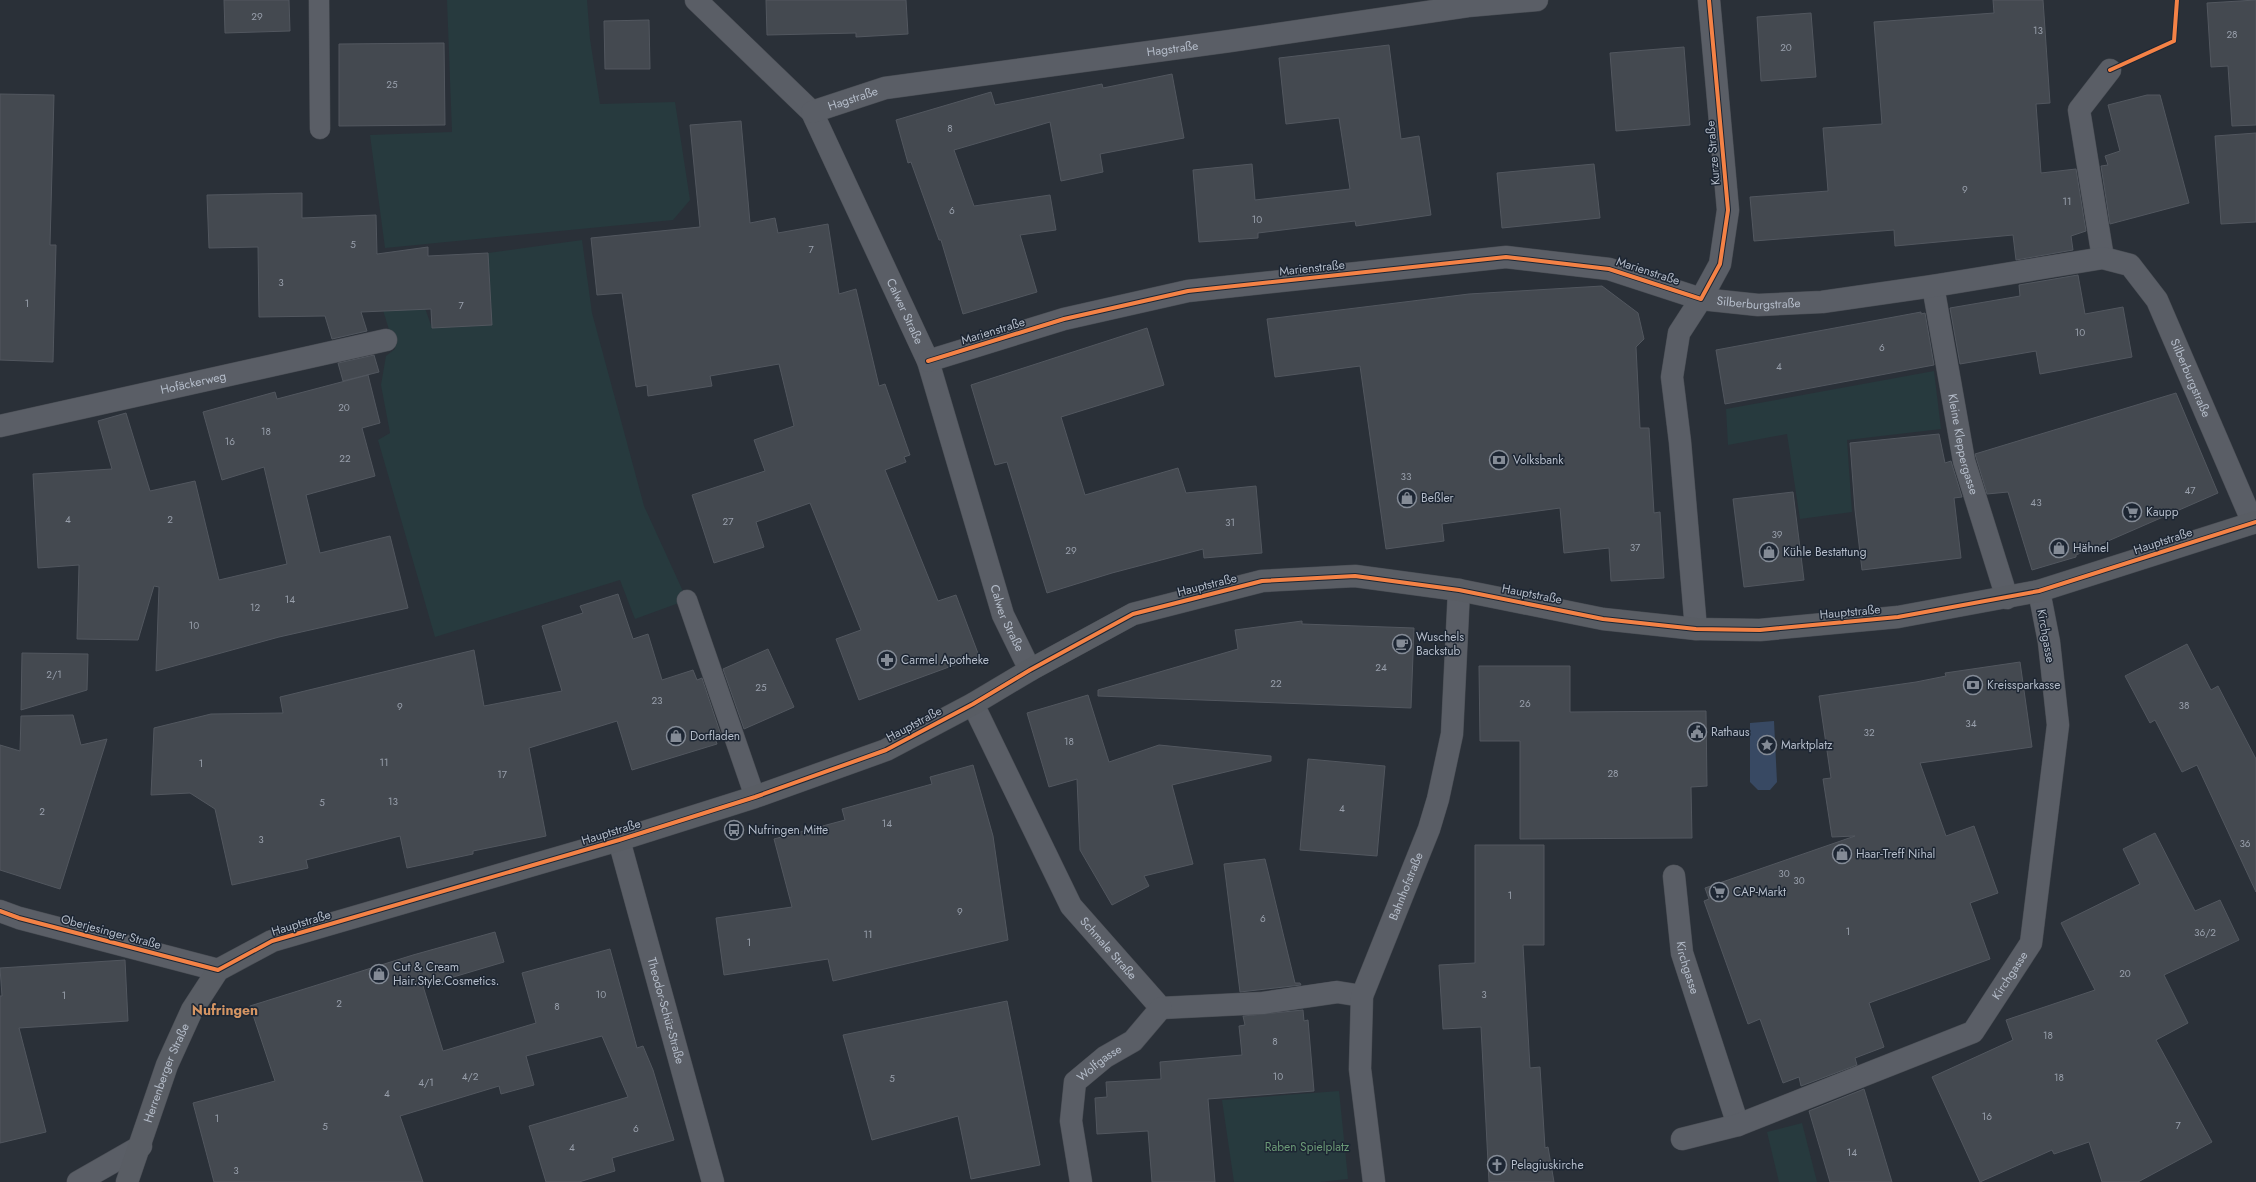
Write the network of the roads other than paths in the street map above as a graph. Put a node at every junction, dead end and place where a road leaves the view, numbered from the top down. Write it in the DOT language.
graph roads {
  1 [pos="318,0"];
  2 [pos="696,0"];
  3 [pos="1537,0"];
  4 [pos="1709,0"];
  5 [pos="2110,70"];
  6 [pos="812,112"];
  7 [pos="320,129"];
  8 [pos="2103,258"];
  9 [pos="1933,286"];
  10 [pos="1701,299"];
  11 [pos="386,340"];
  12 [pos="928,361"];
  13 [pos="0,426"];
  14 [pos="2255,522"];
  15 [pos="1459,590"];
  16 [pos="2038,591"];
  17 [pos="2007,598"];
  18 [pos="687,600"];
  19 [pos="1696,630"];
  20 [pos="1030,670"];
  21 [pos="973,704"];
  22 [pos="755,797"];
  23 [pos="619,840"];
  24 [pos="1674,876"];
  25 [pos="0,911"];
  26 [pos="218,970"];
  27 [pos="1362,996"];
  28 [pos="1161,1008"];
  29 [pos="1738,1125"];
  30 [pos="1682,1139"];
  31 [pos="141,1146"];
  32 [pos="78,1182"];
  33 [pos="127,1182"];
  34 [pos="712,1182"];
  35 [pos="1081,1182"];
  36 [pos="1374,1182"];
  1 -- 7 [label="lane"];
  2 -- 6 [label="street, Calwer Straße"];
  3 -- 6 [label="street, Hagstraße"];
  4 -- 10 [label="street, Kurze Straße"];
  5 -- 8 [label="street"];
  6 -- 12 [label="street, Calwer Straße"];
  8 -- 9 [label="street, Silberburgstraße"];
  8 -- 14 [label="street, Silberburgstraße"];
  9 -- 10 [label="street, Silberburgstraße"];
  9 -- 17 [label="street, Kleine Kleppergasse"];
  10 -- 12 [label="street, Marienstraße"];
  10 -- 19 [label="street, Silberburgstraße"];
  11 -- 13 [label="street, Hofäckerweg"];
  12 -- 20 [label="street, Calwer Straße"];
  14 -- 16 [label="street, Hauptstraße"];
  15 -- 19 [label="street, Hauptstraße"];
  15 -- 20 [label="street, Hauptstraße"];
  15 -- 27 [label="street, Bahnhofstraße"];
  16 -- 17 [label="street, Hauptstraße"];
  16 -- 29 [label="street, Kirchgasse"];
  17 -- 19 [label="street, Hauptstraße"];
  18 -- 22 [label="lane"];
  20 -- 21 [label="street, Hauptstraße"];
  21 -- 22 [label="street, Hauptstraße"];
  21 -- 28 [label="street, Schmale Straße"];
  22 -- 23 [label="street, Hauptstraße"];
  23 -- 26 [label="street, Hauptstraße"];
  23 -- 34 [label="street, Theodor-Schüz-Straße"];
  24 -- 29 [label="street, Kirchgasse"];
  25 -- 26 [label="street, Oberjesinger Straße"];
  26 -- 31 [label="street, Herrenberger Straße"];
  27 -- 28 [label="street"];
  27 -- 36 [label="street, Bahnhofstraße"];
  28 -- 35 [label="street, Wolfgasse"];
  29 -- 30 [label="street, Kirchgasse"];
  31 -- 32 [label="street"];
  31 -- 33 [label="street, Herrenberger Straße"];
}
